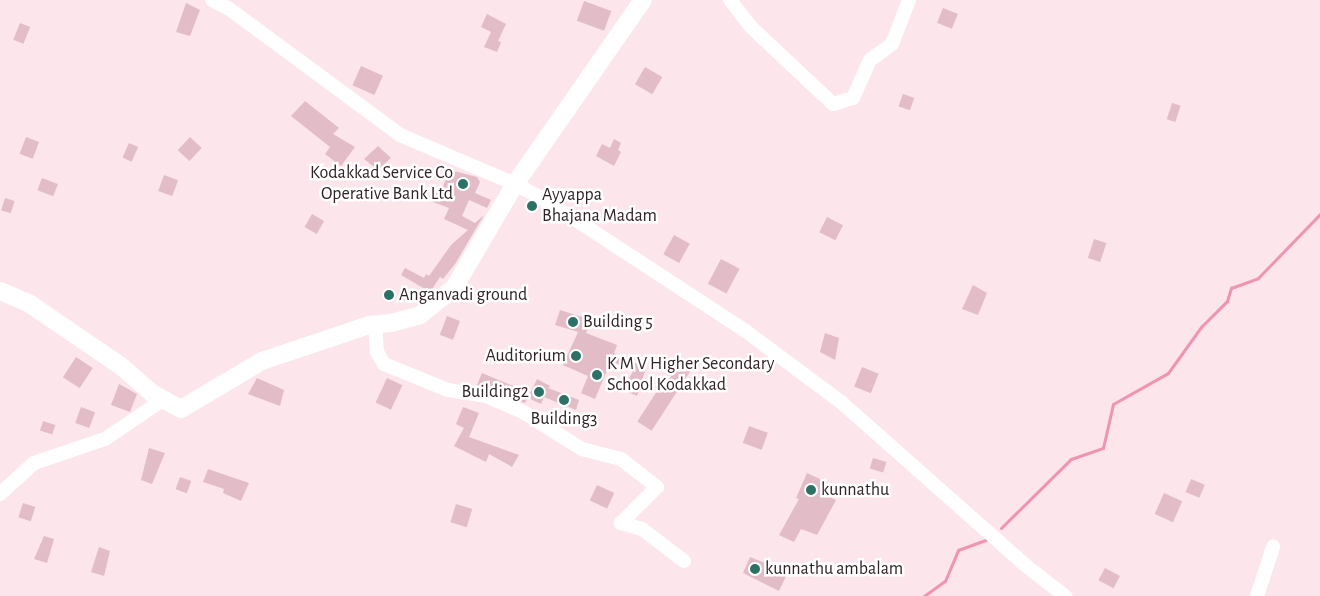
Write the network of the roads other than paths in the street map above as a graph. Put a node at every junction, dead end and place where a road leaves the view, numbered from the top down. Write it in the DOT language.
graph roads {
  1 [pos="212,0"];
  2 [pos="643,0"];
  3 [pos="730,0"];
  4 [pos="908,0"];
  5 [pos="515,184"];
  6 [pos="0,292"];
  7 [pos="375,324"];
  8 [pos="164,400"];
  9 [pos="0,494"];
  10 [pos="1273,547"];
  11 [pos="684,561"];
  12 [pos="1065,596"];
  13 [pos="1257,596"];
  1 -- 5 [label="street"];
  2 -- 5 [label="main road"];
  3 -- 4 [label="street"];
  5 -- 7 [label="main road"];
  5 -- 12 [label="street"];
  6 -- 8 [label="main road"];
  7 -- 8 [label="main road"];
  7 -- 11 [label="street"];
  8 -- 9 [label="street"];
  10 -- 13 [label="street"];
}
